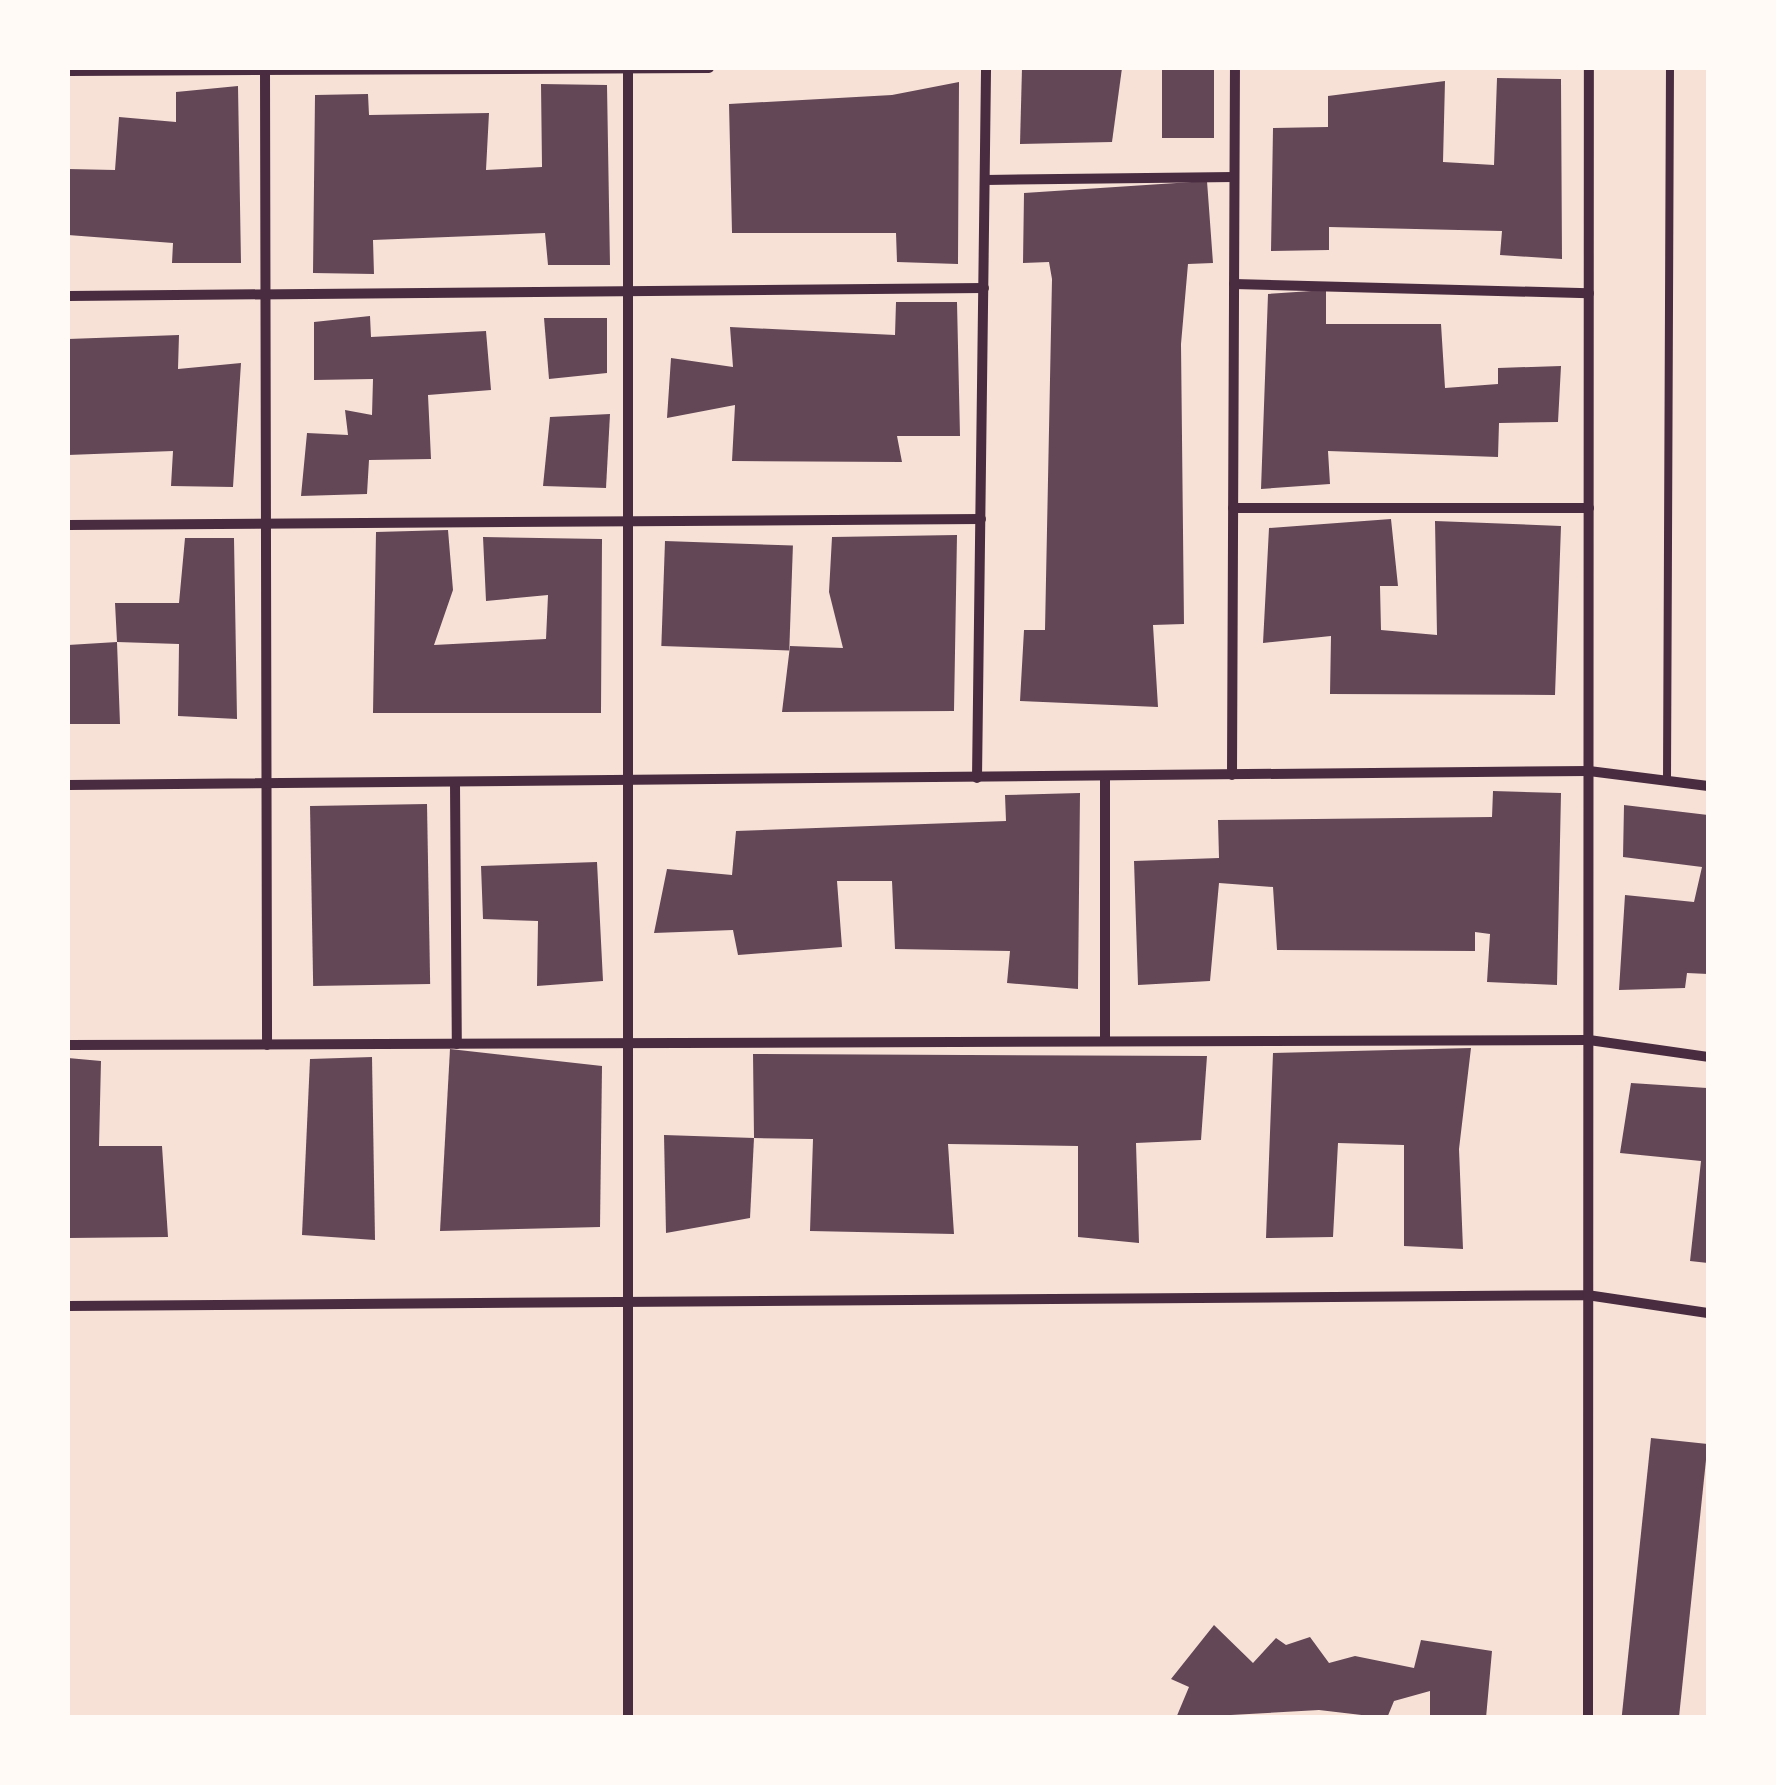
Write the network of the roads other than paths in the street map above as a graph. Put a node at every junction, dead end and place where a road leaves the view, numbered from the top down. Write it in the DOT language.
graph roads {
  1 [pos="628,68"];
  2 [pos="709,68"];
  3 [pos="986,68"];
  4 [pos="1235,68"];
  5 [pos="1589,68"];
  6 [pos="1670,68"];
  7 [pos="265,69"];
  8 [pos="68,71"];
  9 [pos="1234,177"];
  10 [pos="985,180"];
  11 [pos="1234,284"];
  12 [pos="984,288"];
  13 [pos="628,292"];
  14 [pos="267,294"];
  15 [pos="1589,294"];
  16 [pos="68,296"];
  17 [pos="1233,508"];
  18 [pos="1589,508"];
  19 [pos="981,520"];
  20 [pos="628,523"];
  21 [pos="266,524"];
  22 [pos="68,525"];
  23 [pos="1589,771"];
  24 [pos="1232,775"];
  25 [pos="1105,776"];
  26 [pos="978,778"];
  27 [pos="1667,781"];
  28 [pos="265,782"];
  29 [pos="455,782"];
  30 [pos="631,782"];
  31 [pos="68,785"];
  32 [pos="1708,786"];
  33 [pos="1105,1040"];
  34 [pos="1588,1040"];
  35 [pos="267,1044"];
  36 [pos="458,1044"];
  37 [pos="629,1044"];
  38 [pos="68,1046"];
  39 [pos="1708,1057"];
  40 [pos="1587,1294"];
  41 [pos="633,1305"];
  42 [pos="68,1306"];
  43 [pos="1708,1313"];
  44 [pos="628,1718"];
  45 [pos="1588,1718"];
  1 -- 2 [label="street"];
  1 -- 7 [label="street"];
  1 -- 13 [label="street"];
  3 -- 10 [label="street"];
  4 -- 9 [label="street"];
  5 -- 15 [label="street"];
  6 -- 27 [label="lane"];
  7 -- 8 [label="street"];
  7 -- 14 [label="street"];
  9 -- 10 [label="street"];
  9 -- 11 [label="street"];
  10 -- 12 [label="street"];
  11 -- 15 [label="street"];
  11 -- 17 [label="street"];
  12 -- 13 [label="street"];
  12 -- 19 [label="street"];
  13 -- 14 [label="street"];
  13 -- 20 [label="street"];
  14 -- 16 [label="street"];
  14 -- 21 [label="street"];
  15 -- 18 [label="street"];
  17 -- 18 [label="street"];
  17 -- 24 [label="street"];
  18 -- 23 [label="street"];
  19 -- 20 [label="street"];
  19 -- 26 [label="street"];
  20 -- 21 [label="street"];
  20 -- 30 [label="street"];
  21 -- 22 [label="street"];
  21 -- 28 [label="street"];
  23 -- 24 [label="street"];
  23 -- 27 [label="street"];
  23 -- 34 [label="street"];
  24 -- 25 [label="street"];
  25 -- 26 [label="street"];
  25 -- 33 [label="street"];
  26 -- 30 [label="street"];
  27 -- 32 [label="street"];
  28 -- 29 [label="street"];
  28 -- 31 [label="street"];
  28 -- 35 [label="street"];
  29 -- 30 [label="street"];
  29 -- 36 [label="street"];
  30 -- 37 [label="street"];
  33 -- 34 [label="street"];
  33 -- 37 [label="street"];
  34 -- 39 [label="street"];
  34 -- 40 [label="street"];
  35 -- 36 [label="street"];
  35 -- 38 [label="street"];
  36 -- 37 [label="street"];
  37 -- 41 [label="street"];
  40 -- 41 [label="street"];
  40 -- 43 [label="street"];
  40 -- 45 [label="street"];
  41 -- 42 [label="street"];
  41 -- 44 [label="street"];
}
